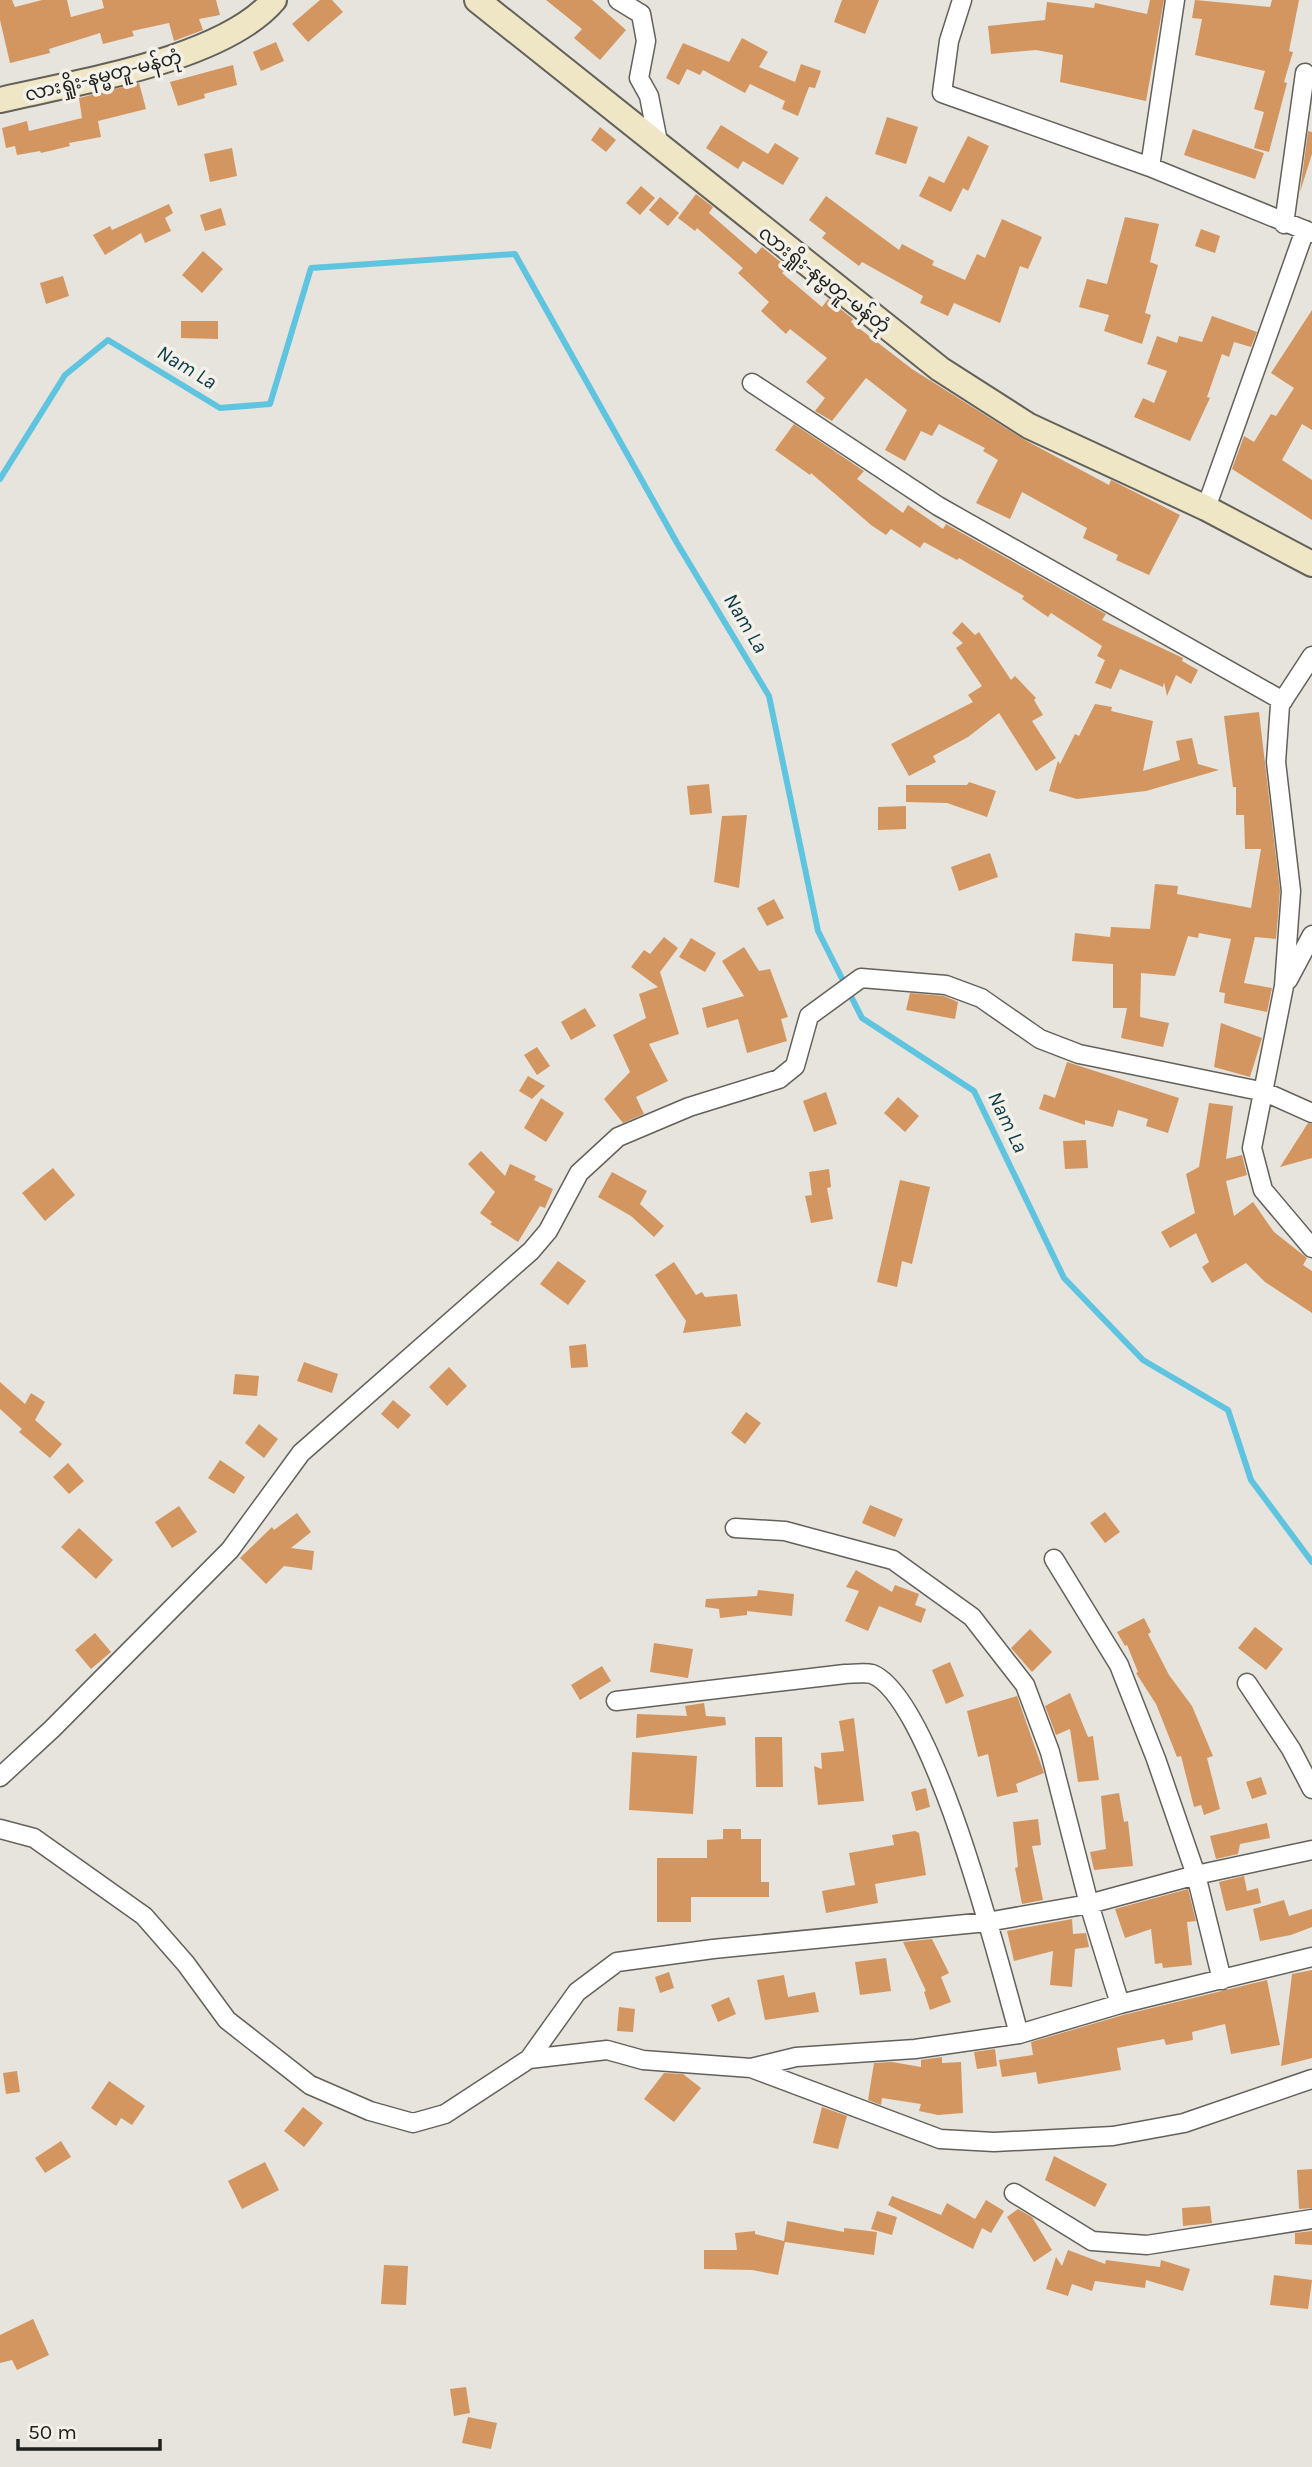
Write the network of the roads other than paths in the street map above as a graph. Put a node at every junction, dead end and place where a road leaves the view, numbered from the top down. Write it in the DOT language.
graph roads {
  1 [pos="274,0"];
  2 [pos="477,0"];
  3 [pos="618,0"];
  4 [pos="962,0"];
  5 [pos="1175,0"];
  6 [pos="1305,73"];
  7 [pos="0,100"];
  8 [pos="659,147"];
  9 [pos="1150,167"];
  10 [pos="1284,224"];
  11 [pos="1309,231"];
  12 [pos="752,383"];
  13 [pos="1206,508"];
  14 [pos="1312,564"];
  15 [pos="1312,656"];
  16 [pos="1283,701"];
  17 [pos="1312,935"];
  18 [pos="1284,986"];
  19 [pos="1265,1091"];
  20 [pos="1312,1113"];
  21 [pos="1312,1248"];
  22 [pos="735,1528"];
  23 [pos="1055,1559"];
  24 [pos="1247,1682"];
  25 [pos="616,1701"];
  26 [pos="0,1777"];
  27 [pos="1312,1789"];
  28 [pos="0,1829"];
  29 [pos="1312,1850"];
  30 [pos="1196,1875"];
  31 [pos="1089,1904"];
  32 [pos="987,1922"];
  33 [pos="1312,1957"];
  34 [pos="1222,1980"];
  35 [pos="1120,2004"];
  36 [pos="1020,2034"];
  37 [pos="529,2059"];
  38 [pos="751,2068"];
  39 [pos="1312,2079"];
  40 [pos="1014,2193"];
  41 [pos="1312,2219"];
  1 -- 7 [label="main road, လားရှိုး-နမ္မတူ-မန်တုံ"];
  2 -- 8 [label="main road, လားရှိုး-နမ္မတူ-မန်တုံ"];
  3 -- 8 [label="street"];
  4 -- 9 [label="street"];
  5 -- 9 [label="street"];
  6 -- 10 [label="street"];
  8 -- 13 [label="main road, လားရှိုး-နမ္မတူ-မန်တုံ"];
  9 -- 10 [label="street"];
  10 -- 11 [label="street"];
  11 -- 13 [label="street"];
  12 -- 16 [label="street"];
  13 -- 14 [label="main road, လားရှိုး-နမ္မတူ-မန်တုံ"];
  15 -- 16 [label="street"];
  16 -- 18 [label="street"];
  17 -- 18 [label="street"];
  18 -- 19 [label="street"];
  19 -- 20 [label="street"];
  19 -- 21 [label="street"];
  19 -- 26 [label="street"];
  22 -- 31 [label="street"];
  23 -- 30 [label="street"];
  24 -- 27 [label="street"];
  25 -- 32 [label="street"];
  28 -- 37 [label="street"];
  29 -- 30 [label="street"];
  30 -- 31 [label="street"];
  30 -- 34 [label="street"];
  31 -- 32 [label="street"];
  31 -- 35 [label="street"];
  32 -- 36 [label="street"];
  32 -- 37 [label="street"];
  33 -- 34 [label="street"];
  34 -- 35 [label="street"];
  35 -- 36 [label="street"];
  36 -- 38 [label="street"];
  37 -- 38 [label="street"];
  38 -- 39 [label="street"];
  40 -- 41 [label="street"];
}
